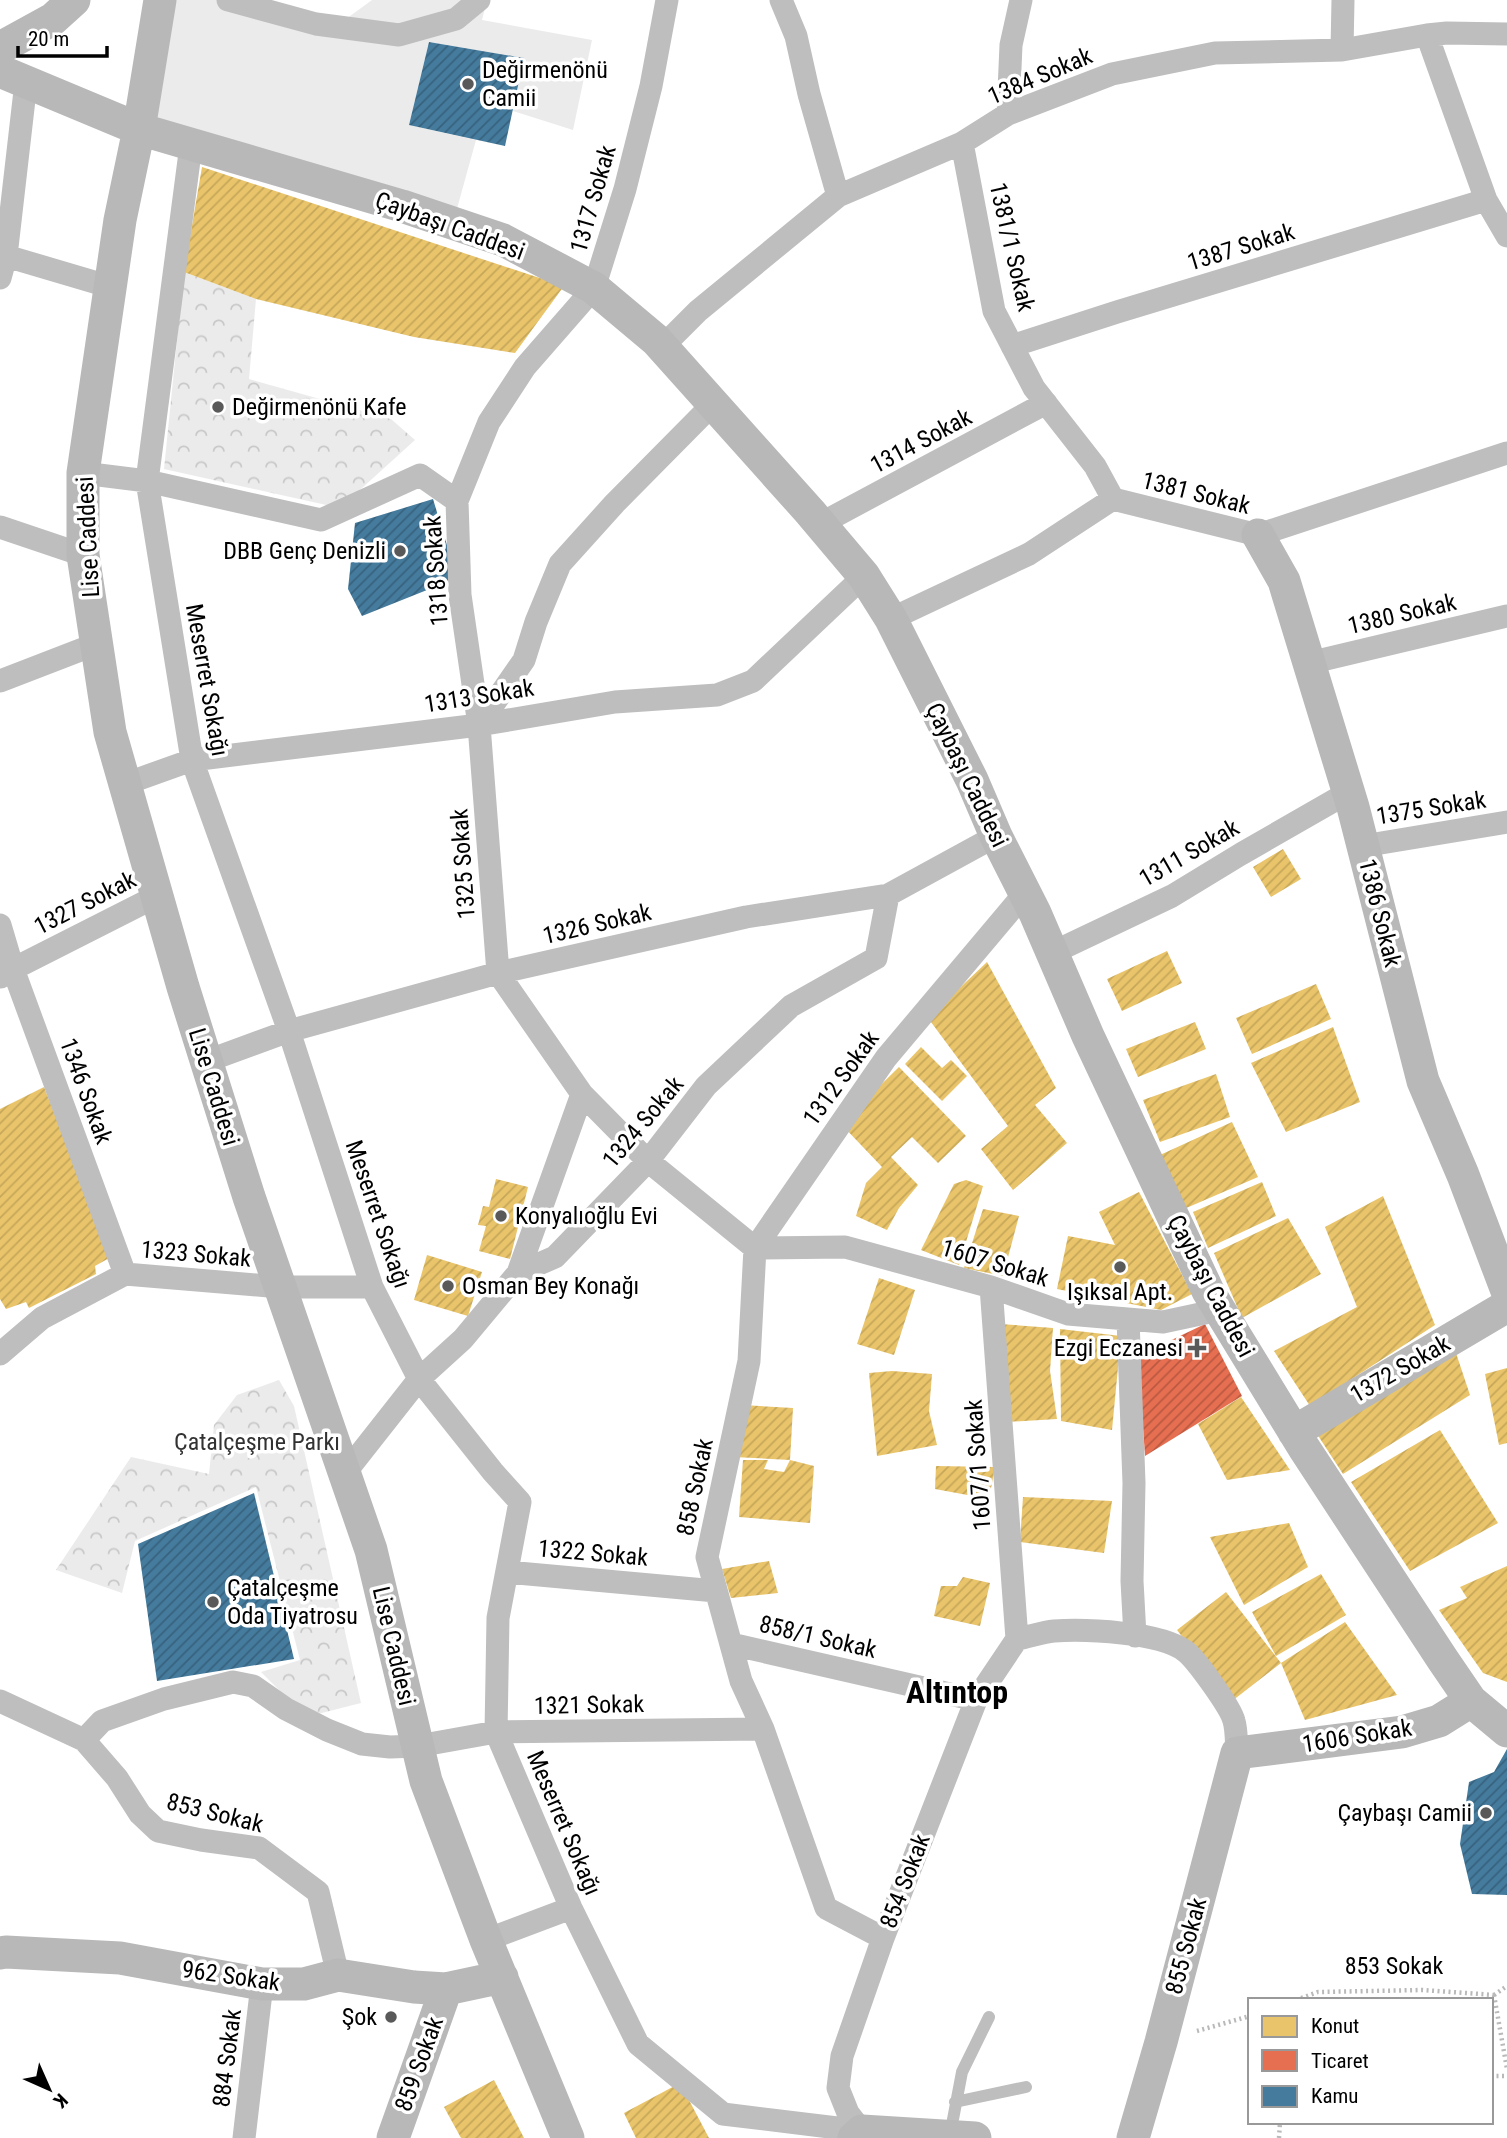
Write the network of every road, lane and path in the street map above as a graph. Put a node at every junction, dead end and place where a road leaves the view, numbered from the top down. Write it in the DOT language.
graph roads {
  1 [pos="74,0"];
  2 [pos="160,0"];
  3 [pos="228,0"];
  4 [pos="479,0"];
  5 [pos="667,0"];
  6 [pos="781,0"];
  7 [pos="1021,0"];
  8 [pos="1343,0"];
  9 [pos="1507,34"];
  10 [pos="1427,35"];
  11 [pos="0,48"];
  12 [pos="1342,50"];
  13 [pos="13,77"];
  14 [pos="1008,114"];
  15 [pos="139,129"];
  16 [pos="962,143"];
  17 [pos="191,145"];
  18 [pos="838,196"];
  19 [pos="1486,200"];
  20 [pos="1507,236"];
  21 [pos="2,264"];
  22 [pos="111,288"];
  23 [pos="594,288"];
  24 [pos="1012,346"];
  25 [pos="662,348"];
  26 [pos="1046,403"];
  27 [pos="713,404"];
  28 [pos="1507,453"];
  29 [pos="83,473"];
  30 [pos="147,481"];
  31 [pos="1113,499"];
  32 [pos="457,501"];
  33 [pos="820,524"];
  34 [pos="0,527"];
  35 [pos="1258,535"];
  36 [pos="83,555"];
  37 [pos="864,576"];
  38 [pos="1507,616"];
  39 [pos="891,620"];
  40 [pos="96,644"];
  41 [pos="1309,663"];
  42 [pos="0,681"];
  43 [pos="479,725"];
  44 [pos="192,760"];
  45 [pos="125,784"];
  46 [pos="1349,792"];
  47 [pos="1507,822"];
  48 [pos="996,836"];
  49 [pos="1363,846"];
  50 [pos="1025,894"];
  51 [pos="888,895"];
  52 [pos="157,896"];
  53 [pos="0,925"];
  54 [pos="1052,953"];
  55 [pos="6,973"];
  56 [pos="498,974"];
  57 [pos="289,1031"];
  58 [pos="207,1061"];
  59 [pos="582,1094"];
  60 [pos="649,1161"];
  61 [pos="755,1248"];
  62 [pos="518,1273"];
  63 [pos="125,1274"];
  64 [pos="280,1287"];
  65 [pos="372,1287"];
  66 [pos="991,1287"];
  67 [pos="1507,1291"];
  68 [pos="1507,1306"];
  69 [pos="1219,1310"];
  70 [pos="1128,1319"];
  71 [pos="1,1350"];
  72 [pos="419,1379"];
  73 [pos="1294,1432"];
  74 [pos="345,1474"];
  75 [pos="507,1572"];
  76 [pos="716,1591"];
  77 [pos="1135,1636"];
  78 [pos="1017,1639"];
  79 [pos="731,1644"];
  80 [pos="976,1700"];
  81 [pos="0,1701"];
  82 [pos="1471,1701"];
  83 [pos="763,1729"];
  84 [pos="1507,1731"];
  85 [pos="496,1732"];
  86 [pos="84,1740"];
  87 [pos="418,1746"];
  88 [pos="1237,1753"];
  89 [pos="571,1908"];
  90 [pos="883,1938"];
  91 [pos="486,1940"];
  92 [pos="0,1954"];
  93 [pos="338,1975"];
  94 [pos="502,1977"];
  95 [pos="262,1984"];
  96 [pos="1507,1986"];
  97 [pos="446,1989"];
  98 [pos="1494,1996"];
  99 [pos="1302,1998"];
  100 [pos="989,2017"];
  101 [pos="1248,2017"];
  102 [pos="1161,2042"];
  103 [pos="1507,2069"];
  104 [pos="1026,2087"];
  105 [pos="955,2102"];
  106 [pos="858,2134"];
  107 [pos="962,2137"];
  108 [pos="244,2138"];
  109 [pos="393,2138"];
  110 [pos="568,2138"];
  111 [pos="1133,2138"];
  1 -- 11 [label="main road"];
  2 -- 15 [label="main road, Lise Caddesi"];
  3 -- 4 [label="street"];
  5 -- 23 [label="street, 1317 Sokak"];
  6 -- 18 [label="street"];
  7 -- 14 [label="street"];
  8 -- 12 [label="street"];
  9 -- 10 [label="street, 1384 Sokak"];
  10 -- 12 [label="street, 1384 Sokak"];
  10 -- 19 [label="street"];
  12 -- 14 [label="street, 1384 Sokak"];
  13 -- 15 [label="main road, Çaybaşı Caddesi"];
  13 -- 21 [label="street"];
  14 -- 16 [label="street, 1384 Sokak"];
  15 -- 17 [label="main road, Çaybaşı Caddesi"];
  15 -- 22 [label="main road, Lise Caddesi"];
  16 -- 18 [label="street, 1384 Sokak"];
  16 -- 24 [label="street, 1381/1 Sokak"];
  17 -- 23 [label="main road, Çaybaşı Caddesi"];
  17 -- 30 [label="street, Meserret Sokağı"];
  18 -- 25 [label="street, 1384 Sokak"];
  19 -- 20 [label="street"];
  19 -- 24 [label="street, 1387 Sokak"];
  21 -- 22 [label="street"];
  22 -- 29 [label="main road, Lise Caddesi"];
  23 -- 25 [label="main road, Çaybaşı Caddesi"];
  23 -- 32 [label="street, 1318 Sokak"];
  24 -- 26 [label="street, 1381/1 Sokak"];
  25 -- 27 [label="main road, Çaybaşı Caddesi"];
  26 -- 31 [label="street, 1381/1 Sokak"];
  26 -- 33 [label="street, 1314 Sokak"];
  27 -- 33 [label="main road, Çaybaşı Caddesi"];
  27 -- 43 [label="street"];
  28 -- 35 [label="street, 1381 Sokak"];
  29 -- 30 [label="street"];
  29 -- 36 [label="main road, Lise Caddesi"];
  30 -- 32 [label="street"];
  30 -- 44 [label="street, Meserret Sokağı"];
  31 -- 35 [label="street, 1381 Sokak"];
  31 -- 39 [label="street, 1381 Sokak"];
  32 -- 43 [label="street, 1318 Sokak"];
  33 -- 37 [label="main road, Çaybaşı Caddesi"];
  34 -- 36 [label="street"];
  35 -- 41 [label="main road, 1386 Sokak"];
  36 -- 40 [label="main road, Lise Caddesi"];
  37 -- 39 [label="main road, Çaybaşı Caddesi"];
  37 -- 43 [label="street, 1313 Sokak"];
  38 -- 41 [label="street, 1380 Sokak"];
  39 -- 48 [label="main road, Çaybaşı Caddesi"];
  40 -- 42 [label="street"];
  40 -- 45 [label="main road, Lise Caddesi"];
  41 -- 46 [label="main road, 1386 Sokak"];
  43 -- 44 [label="street, 1313 Sokak"];
  43 -- 56 [label="street, 1325 Sokak"];
  44 -- 45 [label="street, 1313 Sokak"];
  44 -- 57 [label="street, Meserret Sokağı"];
  45 -- 52 [label="main road, Lise Caddesi"];
  46 -- 49 [label="main road, 1386 Sokak"];
  46 -- 54 [label="street, 1311 Sokak"];
  47 -- 49 [label="street, 1375 Sokak"];
  48 -- 50 [label="main road, Çaybaşı Caddesi"];
  48 -- 51 [label="street, 1326 Sokak"];
  49 -- 67 [label="main road, 1386 Sokak"];
  50 -- 54 [label="main road, Çaybaşı Caddesi"];
  50 -- 61 [label="street, 1312 Sokak"];
  51 -- 56 [label="street, 1326 Sokak"];
  51 -- 60 [label="street, 1324 Sokak"];
  52 -- 55 [label="street, 1327 Sokak"];
  52 -- 58 [label="main road, Lise Caddesi"];
  53 -- 55 [label="street, 1346 Sokak"];
  54 -- 69 [label="main road, Çaybaşı Caddesi"];
  55 -- 63 [label="street, 1346 Sokak"];
  56 -- 57 [label="street, 1326 Sokak"];
  56 -- 59 [label="street"];
  57 -- 58 [label="street, 1326 Sokak"];
  57 -- 65 [label="street, Meserret Sokağı"];
  58 -- 64 [label="main road, Lise Caddesi"];
  59 -- 60 [label="street"];
  59 -- 62 [label="street"];
  60 -- 61 [label="street"];
  60 -- 62 [label="street, 1324 Sokak"];
  61 -- 66 [label="street, 1607 Sokak"];
  61 -- 76 [label="street, 858 Sokak"];
  62 -- 72 [label="street, 1324 Sokak"];
  63 -- 64 [label="street, 1323 Sokak"];
  63 -- 71 [label="street, 1323 Sokak"];
  64 -- 65 [label="street, 1323 Sokak"];
  64 -- 74 [label="main road, Lise Caddesi"];
  65 -- 72 [label="street, Meserret Sokağı"];
  66 -- 70 [label="street, 1607 Sokak"];
  66 -- 78 [label="street, 1607/1 Sokak"];
  68 -- 73 [label="main road, 1372 Sokak"];
  69 -- 70 [label="street, 1607 Sokak"];
  69 -- 73 [label="main road, Çaybaşı Caddesi"];
  70 -- 77 [label="street"];
  72 -- 74 [label="street, 1324 Sokak"];
  72 -- 75 [label="street, Meserret Sokağı"];
  73 -- 82 [label="main road, Çaybaşı Caddesi"];
  74 -- 87 [label="main road, Lise Caddesi"];
  75 -- 76 [label="street, 1322 Sokak"];
  75 -- 85 [label="street, Meserret Sokağı"];
  76 -- 79 [label="street, 858 Sokak"];
  77 -- 78 [label="street"];
  77 -- 88 [label="street"];
  78 -- 80 [label="street, 854 Sokak"];
  79 -- 80 [label="street, 858/1 Sokak"];
  79 -- 83 [label="street, 858 Sokak"];
  80 -- 90 [label="street, 854 Sokak"];
  81 -- 86 [label="street"];
  82 -- 84 [label="main road, Çaybaşı Caddesi"];
  82 -- 88 [label="main road, 1606 Sokak"];
  83 -- 85 [label="street, 1321 Sokak"];
  83 -- 90 [label="street, 858 Sokak"];
  85 -- 87 [label="street, 1321 Sokak"];
  85 -- 89 [label="street, Meserret Sokağı"];
  86 -- 87 [label="street, 1321 Sokak"];
  86 -- 93 [label="street, 853 Sokak"];
  87 -- 91 [label="main road, Lise Caddesi"];
  88 -- 102 [label="main road, 855 Sokak"];
  89 -- 91 [label="street"];
  89 -- 106 [label="street, Meserret Sokağı"];
  90 -- 106 [label="street, 854 Sokak"];
  91 -- 94 [label="main road, Lise Caddesi"];
  92 -- 95 [label="main road, 962 Sokak"];
  93 -- 95 [label="main road, 962 Sokak"];
  93 -- 97 [label="main road, 962 Sokak"];
  94 -- 97 [label="main road, 962 Sokak"];
  94 -- 110 [label="main road, Lise Caddesi"];
  95 -- 108 [label="street, 884 Sokak"];
  96 -- 98 [label="path"];
  97 -- 109 [label="main road, 859 Sokak"];
  98 -- 99 [label="path, 853 Sokak"];
  98 -- 103 [label="path"];
  100 -- 105 [label="lane"];
  101 -- 102 [label="path"];
  102 -- 111 [label="main road, 855 Sokak"];
  104 -- 105 [label="lane"];
  105 -- 107 [label="lane"];
  106 -- 107 [label="main road"];
}
